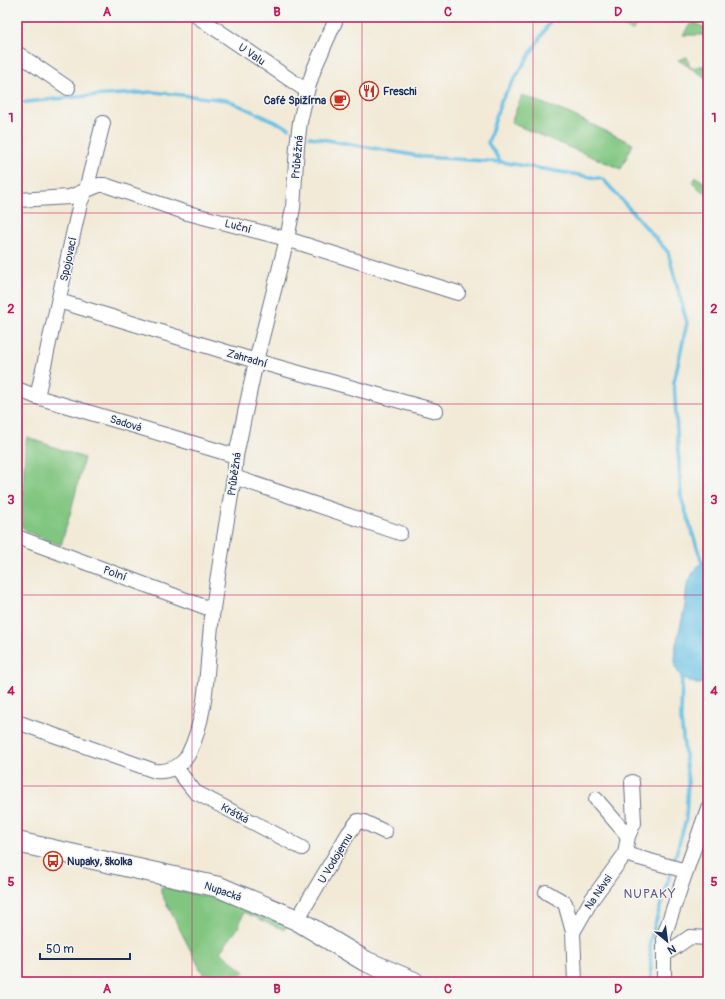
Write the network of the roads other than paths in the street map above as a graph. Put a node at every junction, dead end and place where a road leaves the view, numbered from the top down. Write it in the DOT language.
graph roads {
  1 [pos="198,17"];
  2 [pos="337,17"];
  3 [pos="17,54"];
  4 [pos="68,88"];
  5 [pos="307,91"];
  6 [pos="103,123"];
  7 [pos="86,190"];
  8 [pos="17,200"];
  9 [pos="287,239"];
  10 [pos="458,293"];
  11 [pos="59,301"];
  12 [pos="256,361"];
  13 [pos="17,389"];
  14 [pos="37,397"];
  15 [pos="436,411"];
  16 [pos="236,456"];
  17 [pos="234,477"];
  18 [pos="400,532"];
  19 [pos="17,537"];
  20 [pos="213,610"];
  21 [pos="17,722"];
  22 [pos="176,768"];
  23 [pos="632,782"];
  24 [pos="596,799"];
  25 [pos="708,808"];
  26 [pos="385,832"];
  27 [pos="628,836"];
  28 [pos="17,842"];
  29 [pos="302,848"];
  30 [pos="625,854"];
  31 [pos="683,870"];
  32 [pos="546,892"];
  33 [pos="297,920"];
  34 [pos="573,932"];
  35 [pos="708,938"];
  36 [pos="664,955"];
  37 [pos="414,982"];
  38 [pos="575,982"];
  39 [pos="664,982"];
  1 -- 5 [label="street, U Valu"];
  2 -- 5 [label="street, Průběžná"];
  3 -- 4 [label="street"];
  5 -- 9 [label="street, Průběžná"];
  6 -- 7 [label="street, Spojovací"];
  7 -- 8 [label="street, Luční"];
  7 -- 9 [label="street, Luční"];
  7 -- 11 [label="street, Spojovací"];
  9 -- 10 [label="street, Luční"];
  9 -- 12 [label="street, Průběžná"];
  11 -- 12 [label="street, Zahradní"];
  11 -- 14 [label="street, Spojovací"];
  12 -- 15 [label="street, Zahradní"];
  12 -- 16 [label="street, Průběžná"];
  13 -- 14 [label="street, Sadová"];
  14 -- 16 [label="street, Sadová"];
  16 -- 17 [label="street, Průběžná"];
  17 -- 18 [label="street"];
  17 -- 20 [label="street, Průběžná"];
  19 -- 20 [label="street, Polní"];
  20 -- 22 [label="street, Průběžná"];
  21 -- 22 [label="street"];
  22 -- 29 [label="street, Krátká"];
  23 -- 27 [label="street, Na Návsi"];
  24 -- 27 [label="street"];
  25 -- 31 [label="street"];
  26 -- 33 [label="street, U Vodojemu"];
  27 -- 30 [label="street, Na Návsi"];
  28 -- 33 [label="street, Nupacká"];
  30 -- 31 [label="street"];
  30 -- 34 [label="street, Na Návsi"];
  31 -- 36 [label="street"];
  32 -- 34 [label="street, Na Návsi"];
  33 -- 37 [label="street, Nupacká"];
  34 -- 38 [label="street, Na Návsi"];
  35 -- 36 [label="street"];
  36 -- 39 [label="street"];
}
